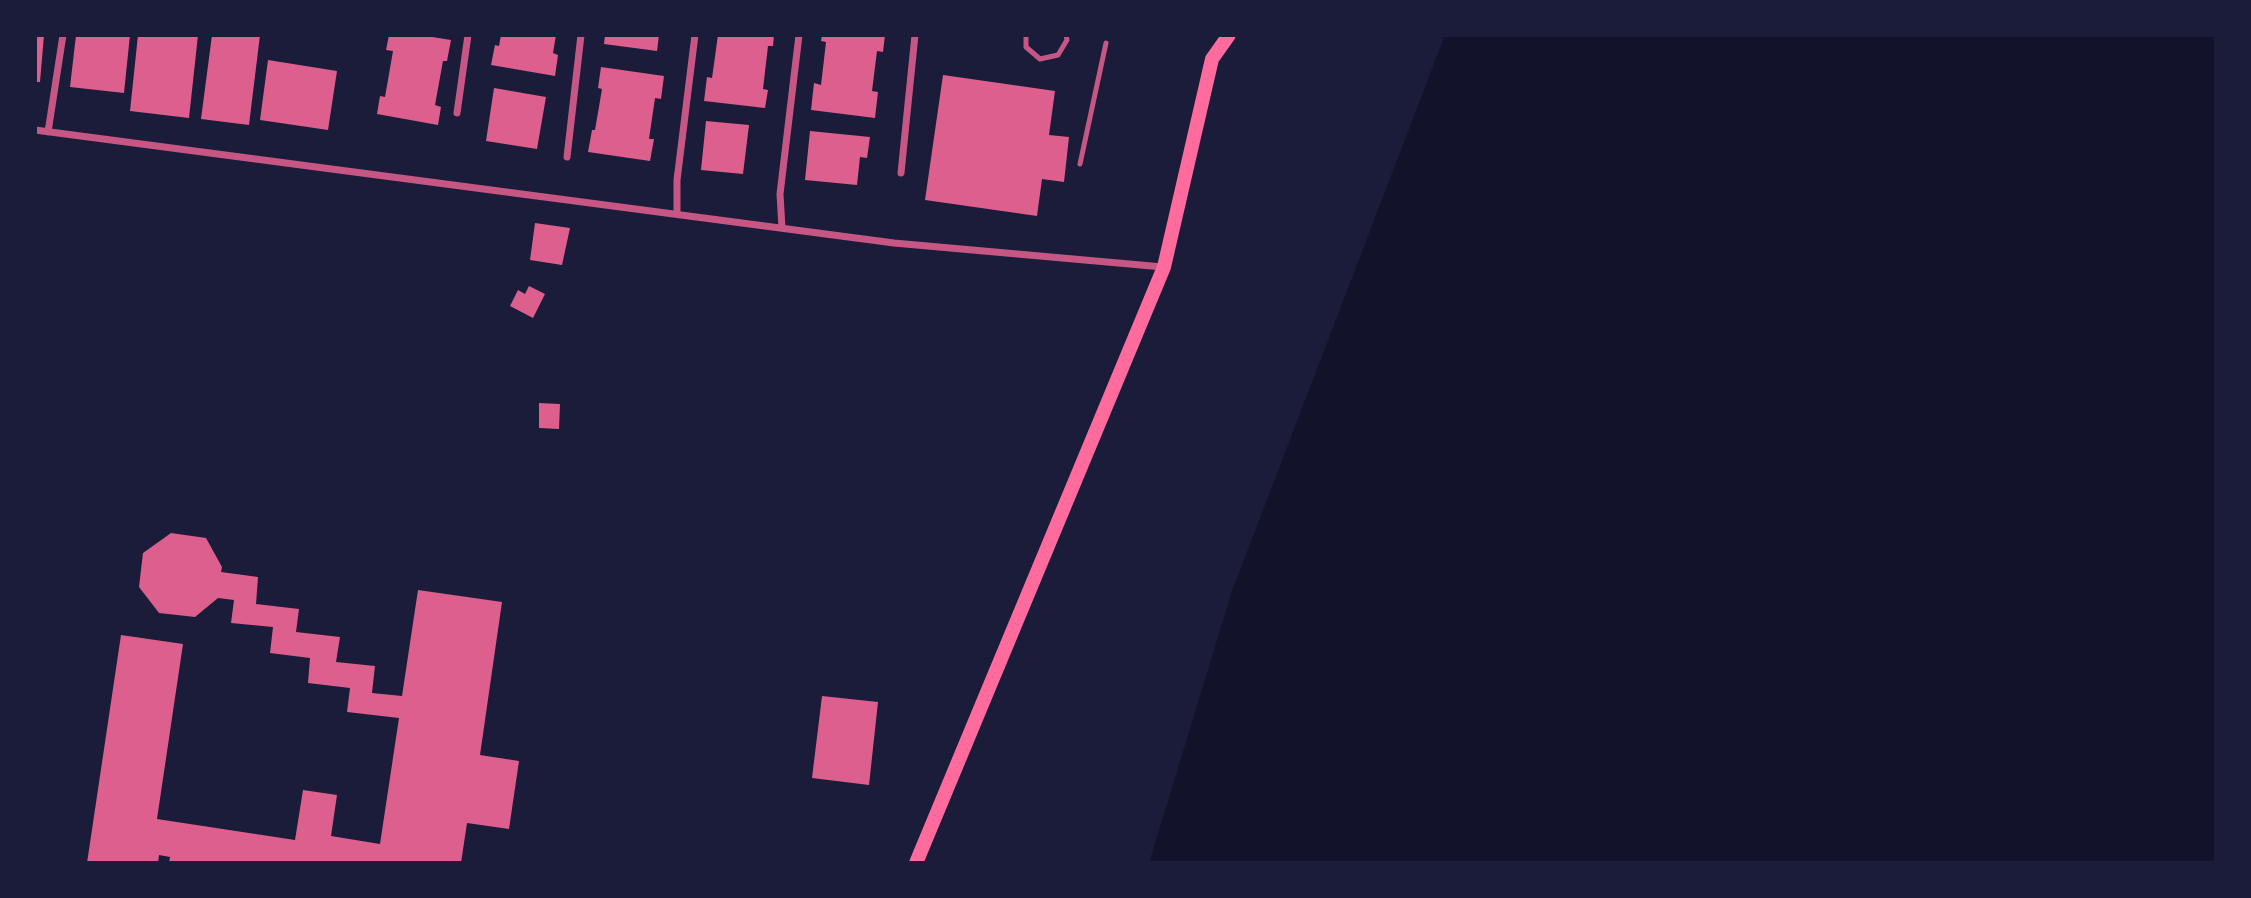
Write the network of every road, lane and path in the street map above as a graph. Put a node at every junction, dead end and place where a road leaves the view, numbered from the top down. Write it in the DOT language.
graph roads {
  1 [pos="63,35"];
  2 [pos="468,35"];
  3 [pos="581,35"];
  4 [pos="695,35"];
  5 [pos="799,35"];
  6 [pos="915,35"];
  7 [pos="1026,35"];
  8 [pos="1066,35"];
  9 [pos="1228,35"];
  10 [pos="1106,43"];
  11 [pos="457,113"];
  12 [pos="35,130"];
  13 [pos="48,132"];
  14 [pos="566,157"];
  15 [pos="1080,164"];
  16 [pos="901,173"];
  17 [pos="677,214"];
  18 [pos="782,228"];
  19 [pos="1164,267"];
  20 [pos="916,863"];
  1 -- 13 [label="street"];
  2 -- 11 [label="street"];
  3 -- 14 [label="street"];
  4 -- 17 [label="street"];
  5 -- 18 [label="street"];
  6 -- 16 [label="street"];
  7 -- 8 [label="lane"];
  9 -- 19 [label="main road"];
  10 -- 15 [label="lane"];
  12 -- 13 [label="street"];
  13 -- 17 [label="street"];
  17 -- 18 [label="street"];
  18 -- 19 [label="street"];
  19 -- 20 [label="main road"];
}
